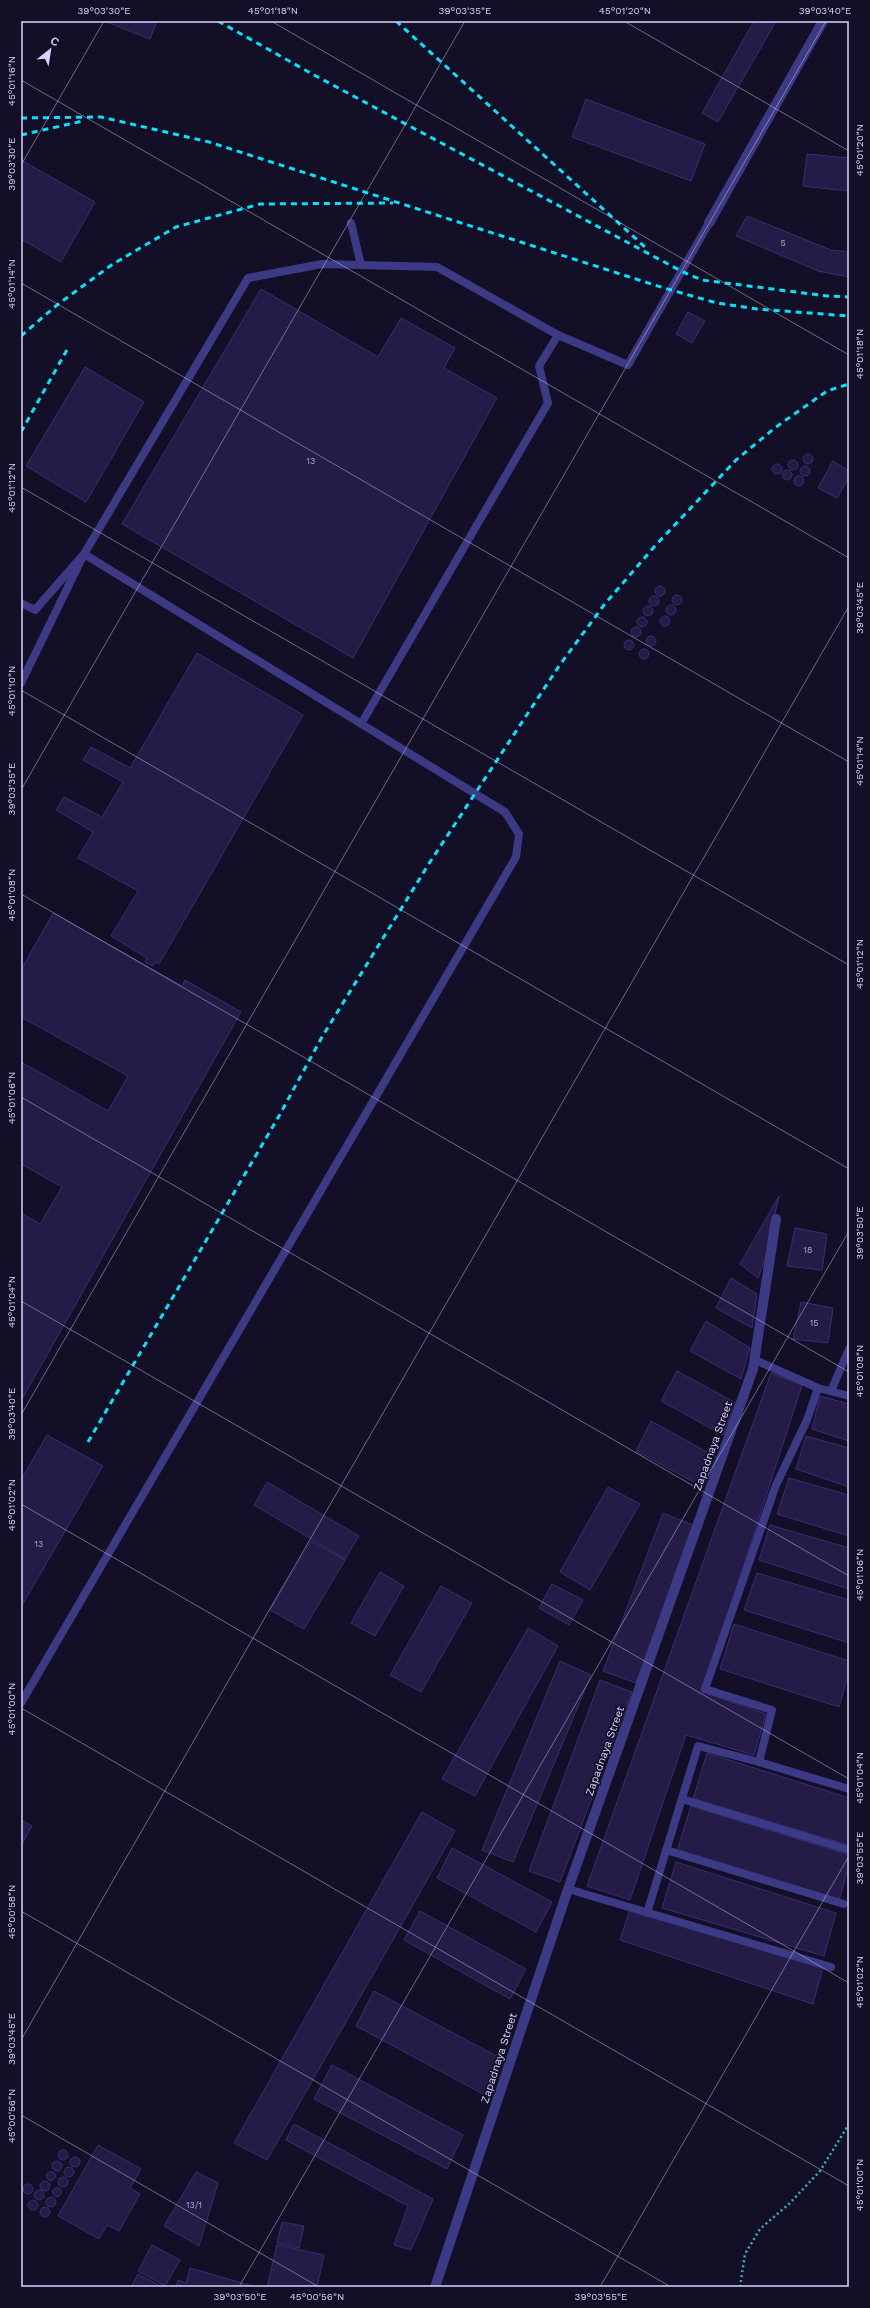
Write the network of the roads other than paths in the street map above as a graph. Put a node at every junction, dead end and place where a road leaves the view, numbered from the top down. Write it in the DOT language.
graph roads {
  1 [pos="823,21"];
  2 [pos="351,223"];
  3 [pos="709,223"];
  4 [pos="361,265"];
  5 [pos="558,335"];
  6 [pos="84,554"];
  7 [pos="21,603"];
  8 [pos="21,684"];
  9 [pos="361,724"];
  10 [pos="776,1219"];
  11 [pos="849,1349"];
  12 [pos="755,1360"];
  13 [pos="818,1388"];
  14 [pos="831,1391"];
  15 [pos="849,1396"];
  16 [pos="21,1703"];
  17 [pos="759,1762"];
  18 [pos="849,1789"];
  19 [pos="682,1799"];
  20 [pos="666,1850"];
  21 [pos="849,1850"];
  22 [pos="568,1889"];
  23 [pos="844,1904"];
  24 [pos="646,1913"];
  25 [pos="831,1967"];
  26 [pos="435,2287"];
  1 -- 3 [label="street"];
  2 -- 4 [label="lane"];
  3 -- 5 [label="lane"];
  4 -- 5 [label="lane"];
  4 -- 6 [label="lane"];
  5 -- 9 [label="lane"];
  6 -- 7 [label="lane"];
  6 -- 8 [label="lane"];
  6 -- 9 [label="lane"];
  9 -- 16 [label="lane"];
  10 -- 12 [label="street, Zapadnaya Street"];
  11 -- 14 [label="lane"];
  12 -- 13 [label="lane"];
  12 -- 22 [label="street, Zapadnaya Street"];
  13 -- 14 [label="lane"];
  13 -- 17 [label="lane"];
  14 -- 15 [label="lane"];
  17 -- 18 [label="lane"];
  17 -- 19 [label="lane"];
  19 -- 20 [label="lane"];
  19 -- 21 [label="lane"];
  20 -- 23 [label="lane"];
  20 -- 24 [label="lane"];
  22 -- 24 [label="lane"];
  22 -- 26 [label="street, Zapadnaya Street"];
  24 -- 25 [label="lane"];
}
